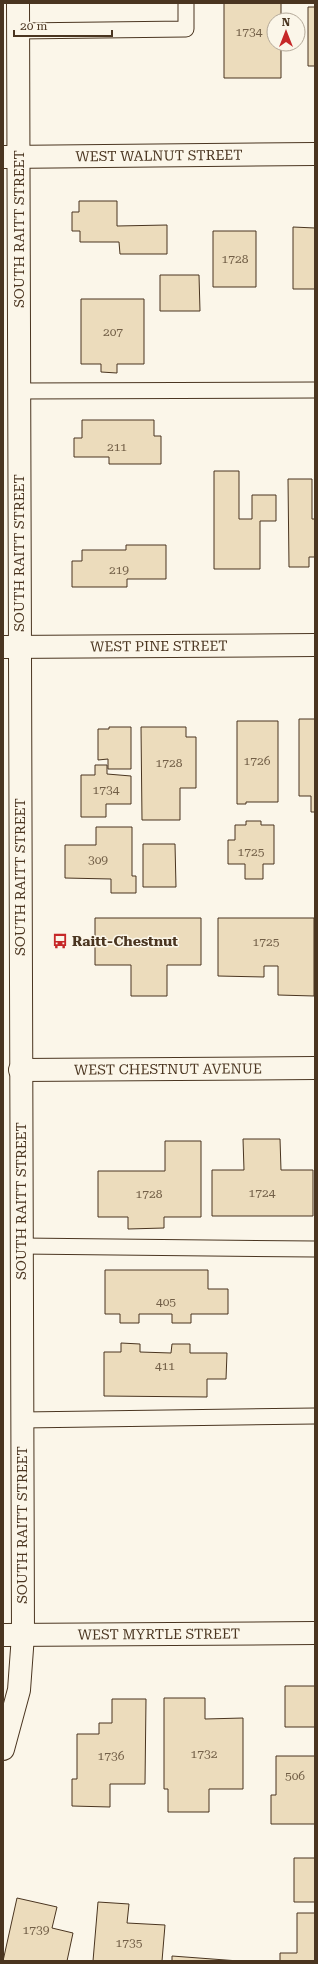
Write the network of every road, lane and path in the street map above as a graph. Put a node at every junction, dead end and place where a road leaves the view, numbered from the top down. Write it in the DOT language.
graph roads {
  1 [pos="18,3"];
  2 [pos="186,3"];
  3 [pos="18,31"];
  4 [pos="315,154"];
  5 [pos="11,156"];
  6 [pos="315,390"];
  7 [pos="19,391"];
  8 [pos="315,645"];
  9 [pos="11,647"];
  10 [pos="315,1068"];
  11 [pos="20,1070"];
  12 [pos="21,1246"];
  13 [pos="315,1249"];
  14 [pos="315,1416"];
  15 [pos="22,1420"];
  16 [pos="315,1633"];
  17 [pos="13,1635"];
  18 [pos="3,1749"];
  1 -- 3 [label="street, SOUTH RAITT STREET"];
  2 -- 3 [label="lane"];
  3 -- 5 [label="street, SOUTH RAITT STREET"];
  4 -- 5 [label="street, WEST WALNUT STREET"];
  5 -- 7 [label="street, SOUTH RAITT STREET"];
  6 -- 7 [label="lane"];
  7 -- 9 [label="street, SOUTH RAITT STREET"];
  8 -- 9 [label="street, WEST PINE STREET"];
  9 -- 11 [label="street, SOUTH RAITT STREET"];
  10 -- 11 [label="street, WEST CHESTNUT AVENUE"];
  11 -- 12 [label="street, SOUTH RAITT STREET"];
  12 -- 13 [label="lane"];
  12 -- 15 [label="street, SOUTH RAITT STREET"];
  14 -- 15 [label="lane"];
  15 -- 17 [label="street, SOUTH RAITT STREET"];
  16 -- 17 [label="street, WEST MYRTLE STREET"];
  17 -- 18 [label="street, SOUTH RAITT STREET"];
}
